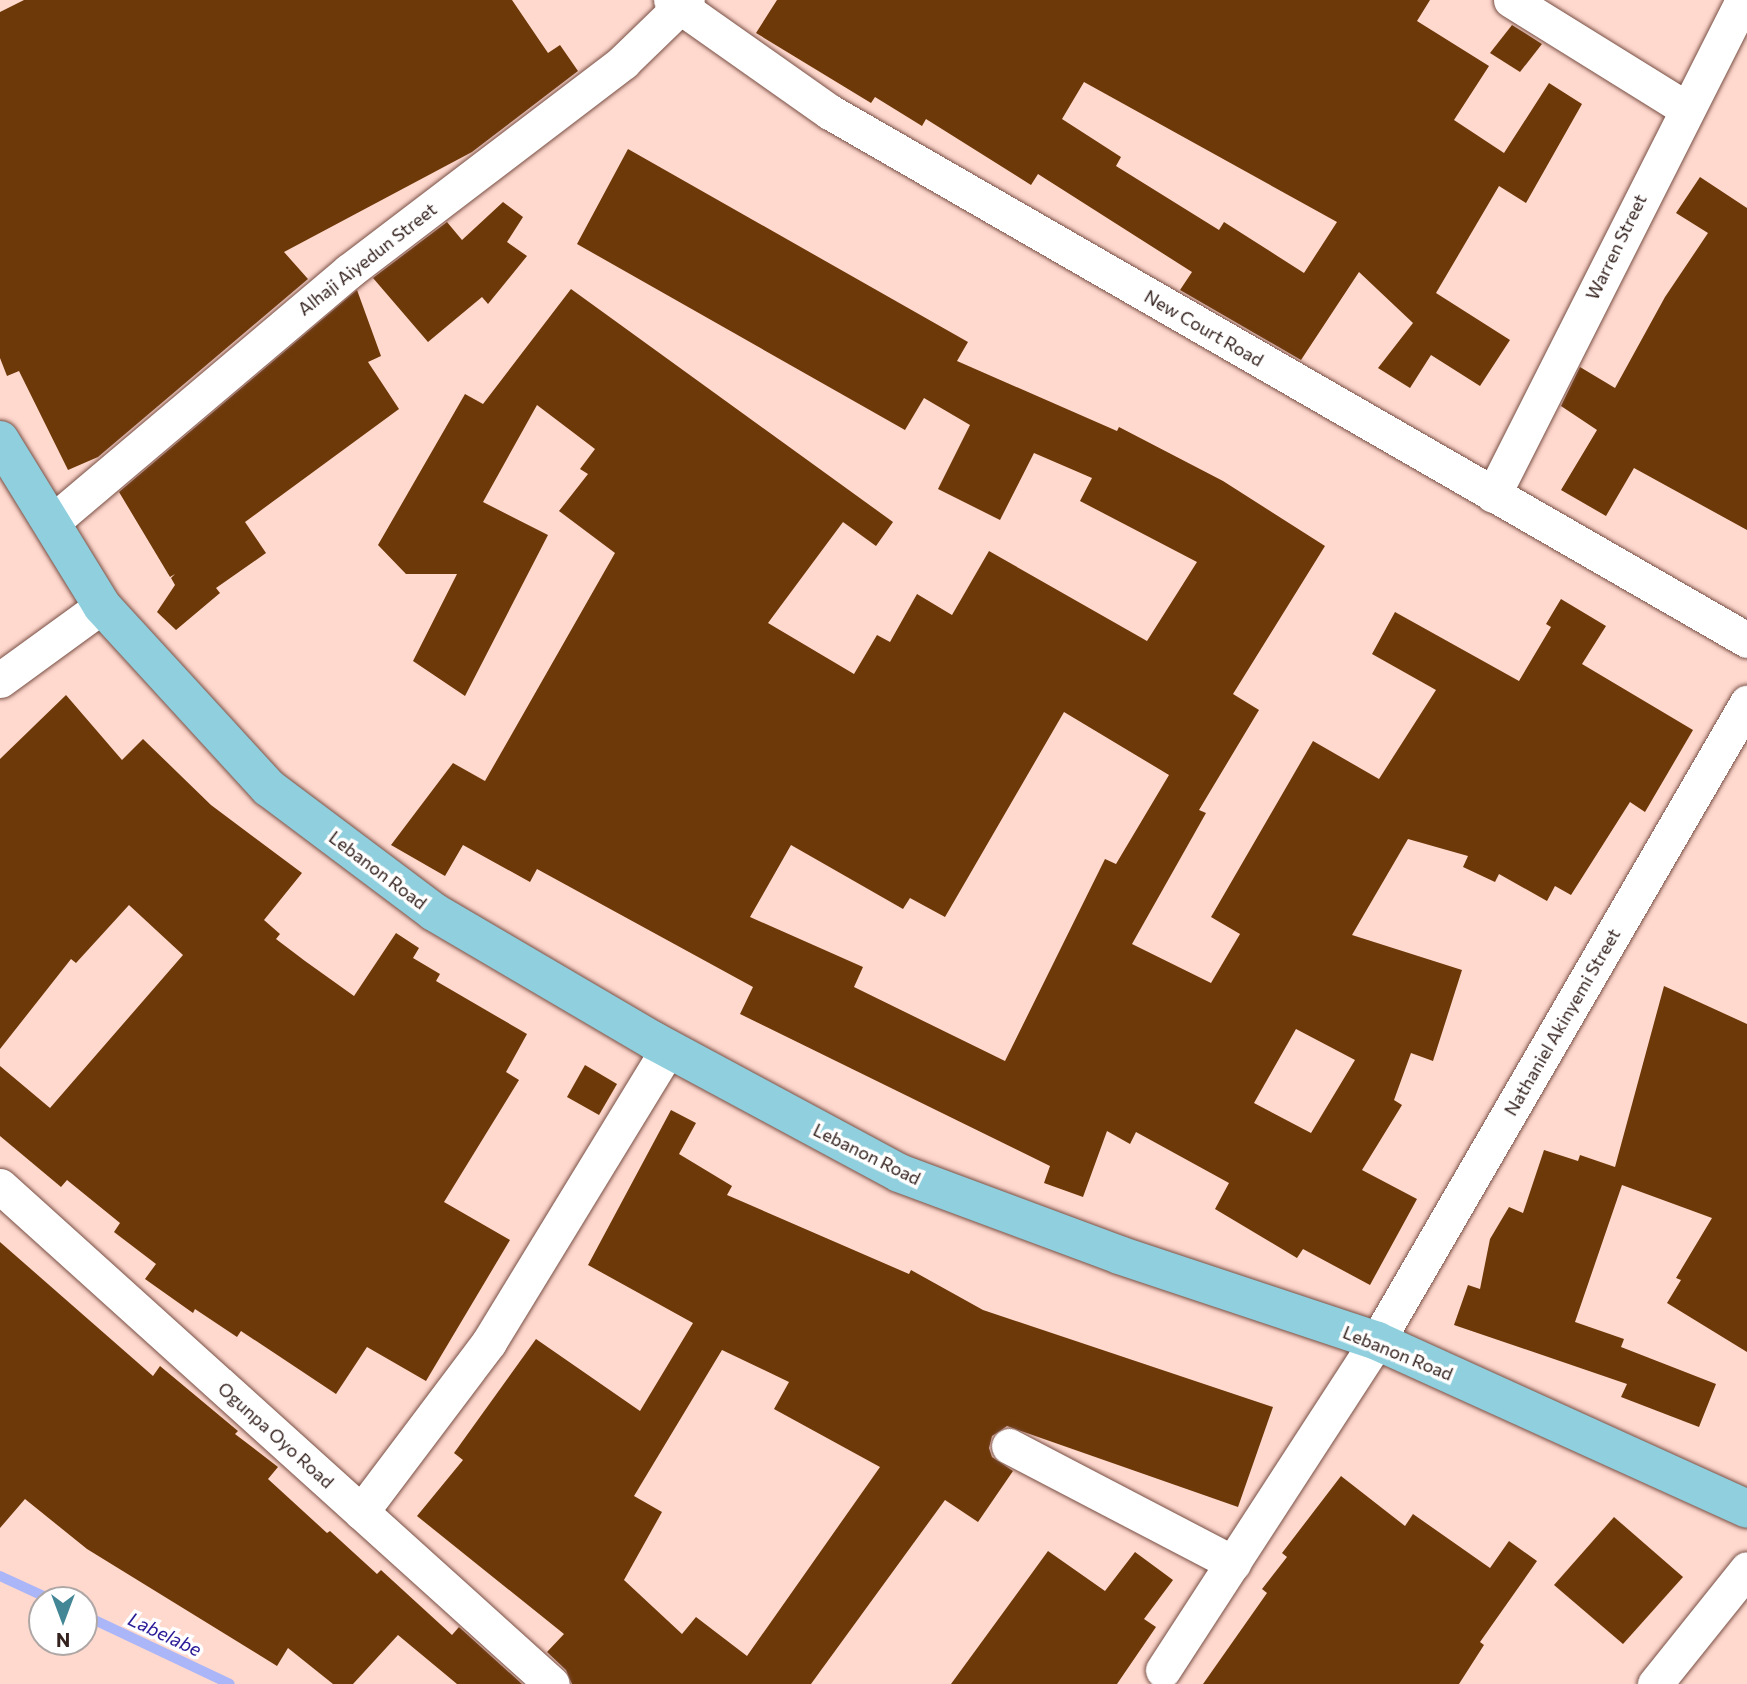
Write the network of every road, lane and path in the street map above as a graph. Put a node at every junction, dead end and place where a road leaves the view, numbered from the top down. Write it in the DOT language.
graph roads {
  1 [pos="1511,0"];
  2 [pos="1742,0"];
  3 [pos="679,3"];
  4 [pos="1685,108"];
  5 [pos="0,440"];
  6 [pos="1493,495"];
  7 [pos="51,523"];
  8 [pos="102,606"];
  9 [pos="1747,640"];
  10 [pos="0,680"];
  11 [pos="1747,703"];
  12 [pos="668,1049"];
  13 [pos="0,1186"];
  14 [pos="1377,1341"];
  15 [pos="1009,1446"];
  16 [pos="1747,1509"];
  17 [pos="361,1512"];
  18 [pos="1233,1563"];
  19 [pos="1747,1569"];
  20 [pos="1163,1670"];
  21 [pos="552,1684"];
  22 [pos="1655,1684"];
  1 -- 4 [label="street"];
  2 -- 4 [label="street, Warren Street"];
  3 -- 6 [label="street, New Court Road"];
  3 -- 7 [label="street, Alhaji Aiyedun Street"];
  4 -- 6 [label="street, Warren Street"];
  5 -- 7 [label="main road, Lebanon Road"];
  6 -- 9 [label="street, New Court Road"];
  7 -- 8 [label="main road, Lebanon Road"];
  8 -- 10 [label="street"];
  8 -- 12 [label="main road, Lebanon Road"];
  11 -- 14 [label="street, Nathaniel Akinyemi Street"];
  12 -- 14 [label="main road, Lebanon Road"];
  12 -- 17 [label="street"];
  13 -- 17 [label="street, Ogunpa Oyo Road"];
  14 -- 16 [label="main road, Lebanon Road"];
  14 -- 18 [label="street, Nathaniel Akinyemi Street"];
  15 -- 18 [label="street"];
  17 -- 21 [label="street, Ogunpa Oyo Road"];
  18 -- 20 [label="street, Nathaniel Akinyemi Street"];
  19 -- 22 [label="street"];
}
